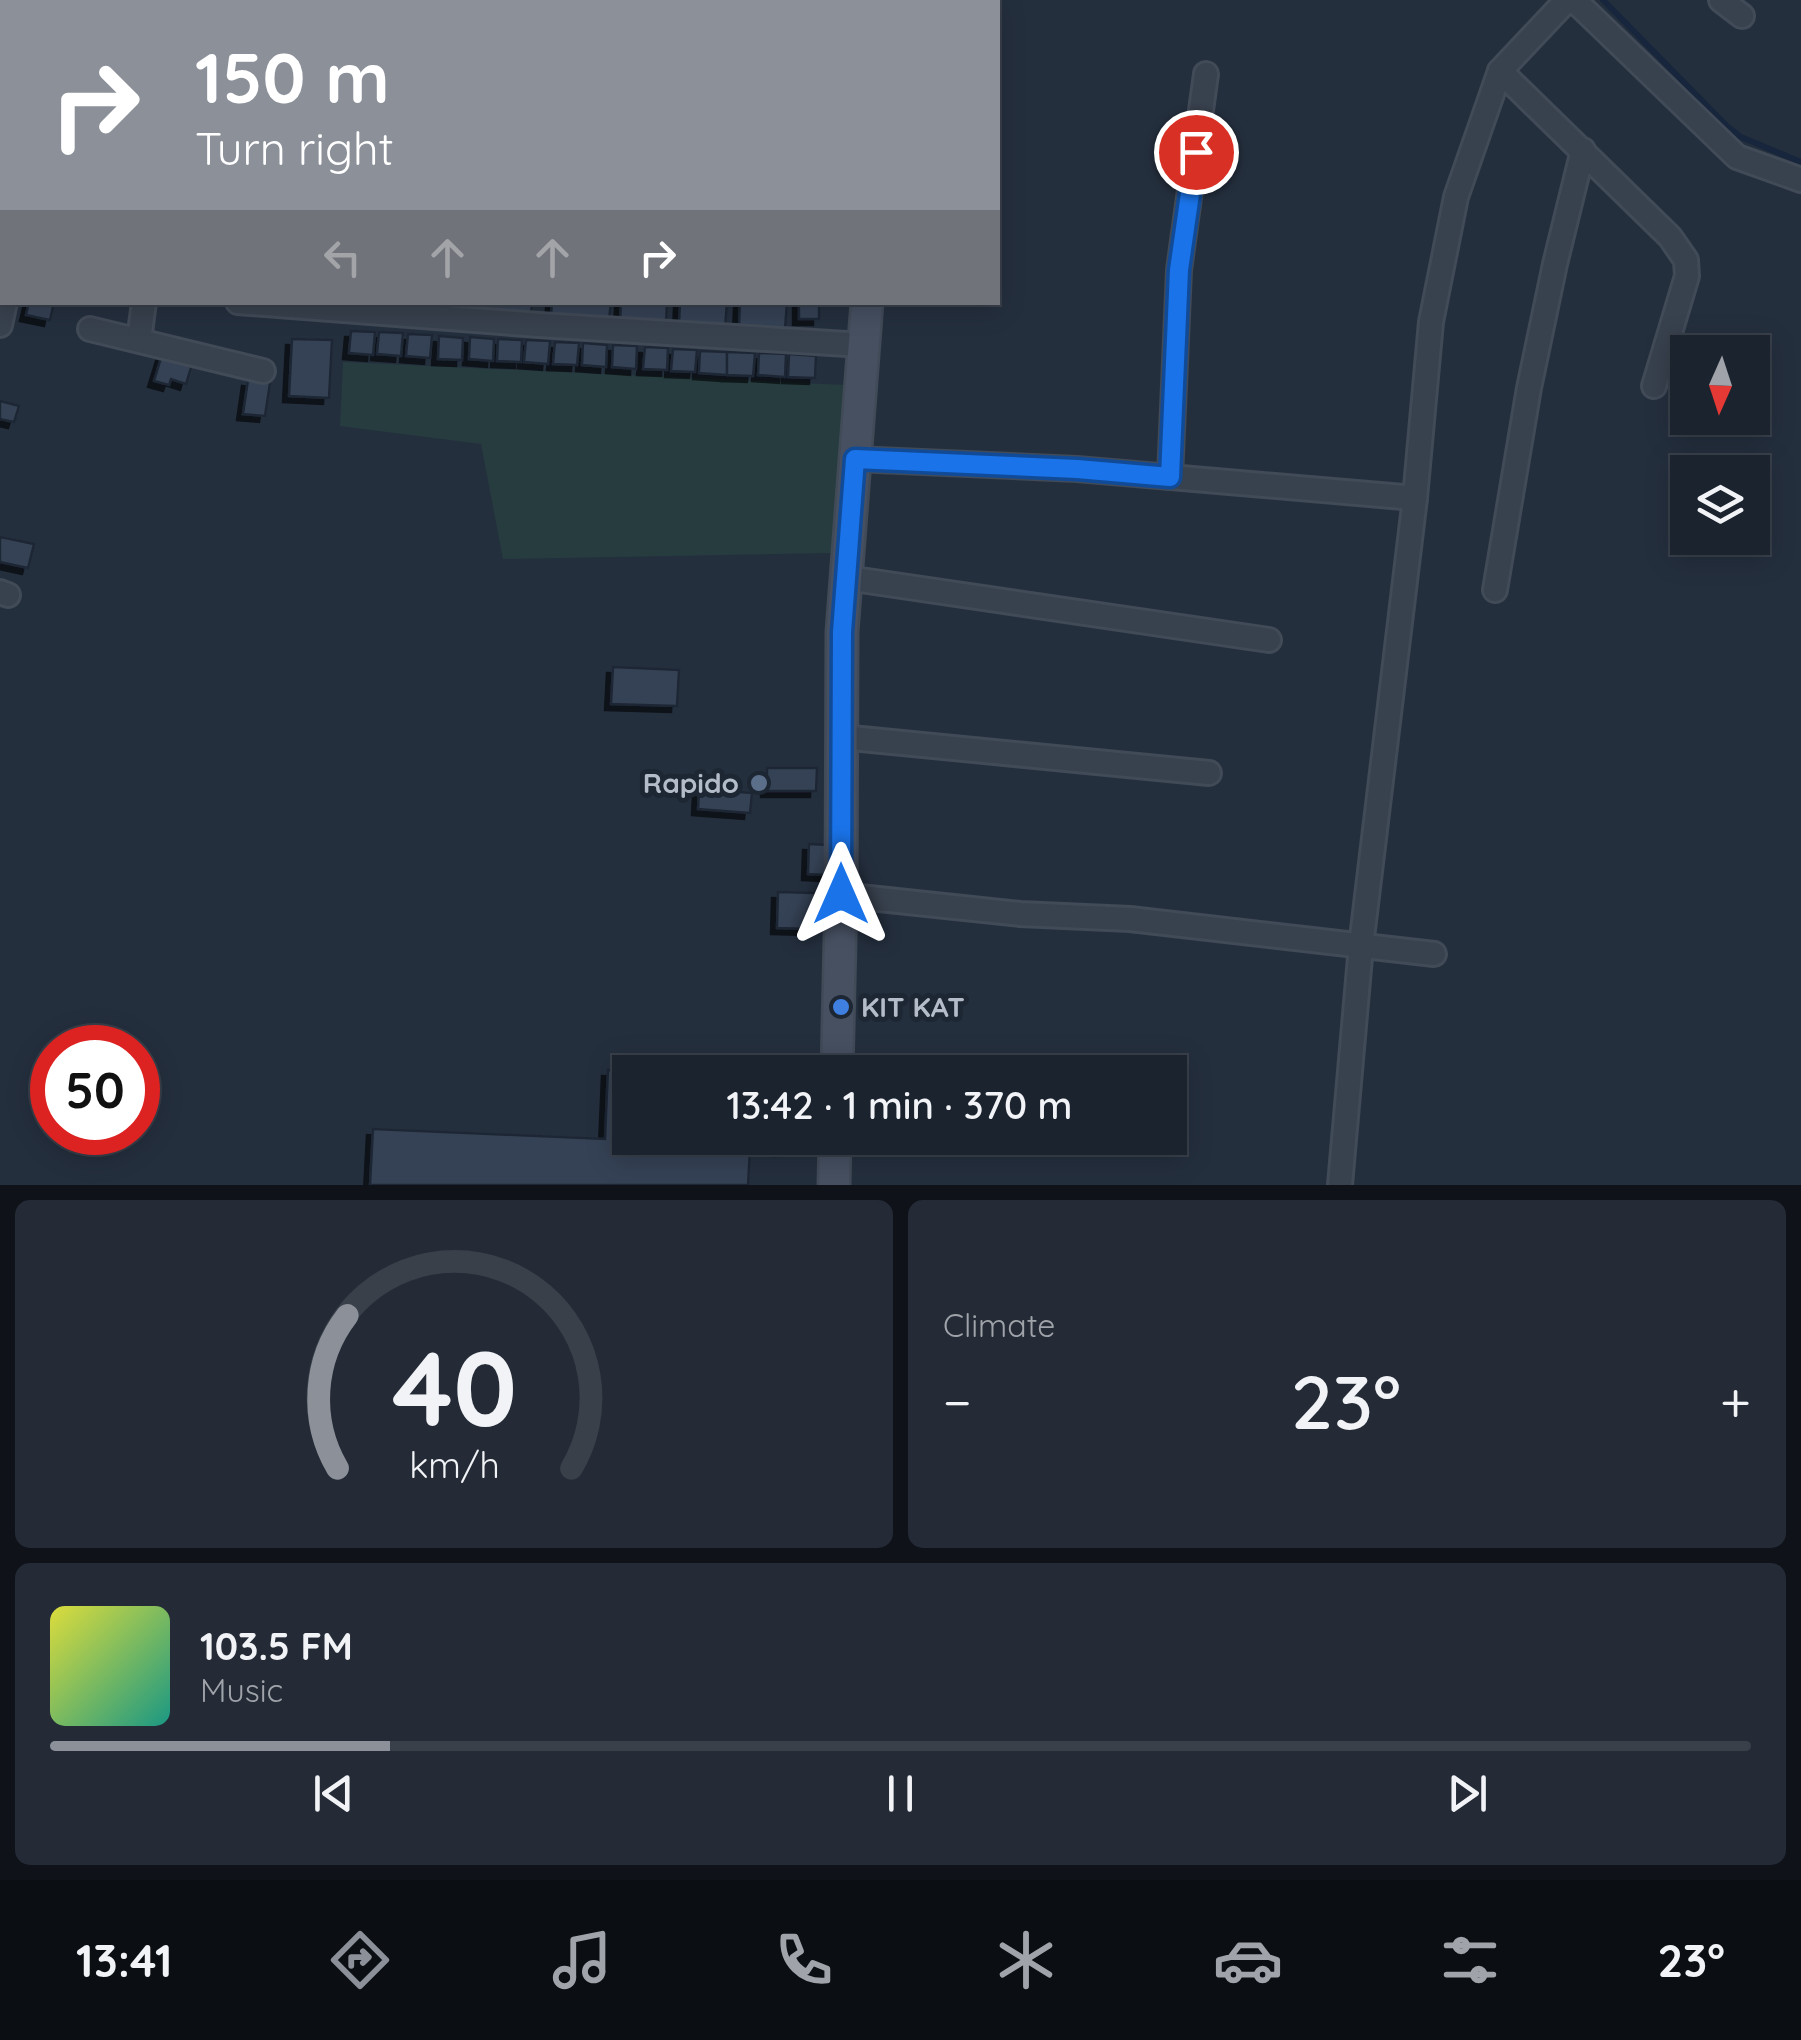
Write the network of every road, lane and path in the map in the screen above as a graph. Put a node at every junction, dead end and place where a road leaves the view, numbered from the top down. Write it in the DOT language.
graph roads {
  1 [pos="1570,0"];
  2 [pos="1722,0"];
  3 [pos="1742,16"];
  4 [pos="1500,71"];
  5 [pos="1206,74"];
  6 [pos="1582,150"];
  7 [pos="1801,180"];
  8 [pos="144,305"];
  9 [pos="305,305"];
  10 [pos="867,305"];
  11 [pos="362,307"];
  12 [pos="453,310"];
  13 [pos="540,314"];
  14 [pos="90,329"];
  15 [pos="138,340"];
  16 [pos="863,344"];
  17 [pos="262,371"];
  18 [pos="1654,386"];
  19 [pos="855,459"];
  20 [pos="1170,477"];
  21 [pos="1415,498"];
  22 [pos="846,578"];
  23 [pos="1495,590"];
  24 [pos="1268,640"];
  25 [pos="841,738"];
  26 [pos="1210,773"];
  27 [pos="841,894"];
  28 [pos="1361,946"];
  29 [pos="1434,954"];
  30 [pos="837,1055"];
  31 [pos="835,1155"];
  32 [pos="834,1185"];
  33 [pos="1340,1185"];
  1 -- 4 [label="street"];
  1 -- 7 [label="street"];
  2 -- 3 [label="street"];
  4 -- 6 [label="street"];
  4 -- 21 [label="street"];
  5 -- 20 [label="street"];
  6 -- 18 [label="street"];
  6 -- 23 [label="street"];
  8 -- 15 [label="street"];
  9 -- 11 [label="street"];
  10 -- 16 [label="main road"];
  11 -- 12 [label="street"];
  12 -- 13 [label="street"];
  13 -- 16 [label="street"];
  14 -- 15 [label="street"];
  15 -- 17 [label="street"];
  16 -- 19 [label="main road"];
  19 -- 20 [label="street"];
  19 -- 22 [label="main road"];
  20 -- 21 [label="street"];
  21 -- 28 [label="street"];
  22 -- 24 [label="street"];
  22 -- 25 [label="main road"];
  25 -- 26 [label="street"];
  25 -- 27 [label="main road"];
  27 -- 28 [label="street"];
  27 -- 30 [label="main road"];
  28 -- 29 [label="street"];
  28 -- 33 [label="street"];
  31 -- 32 [label="main road"];
}
